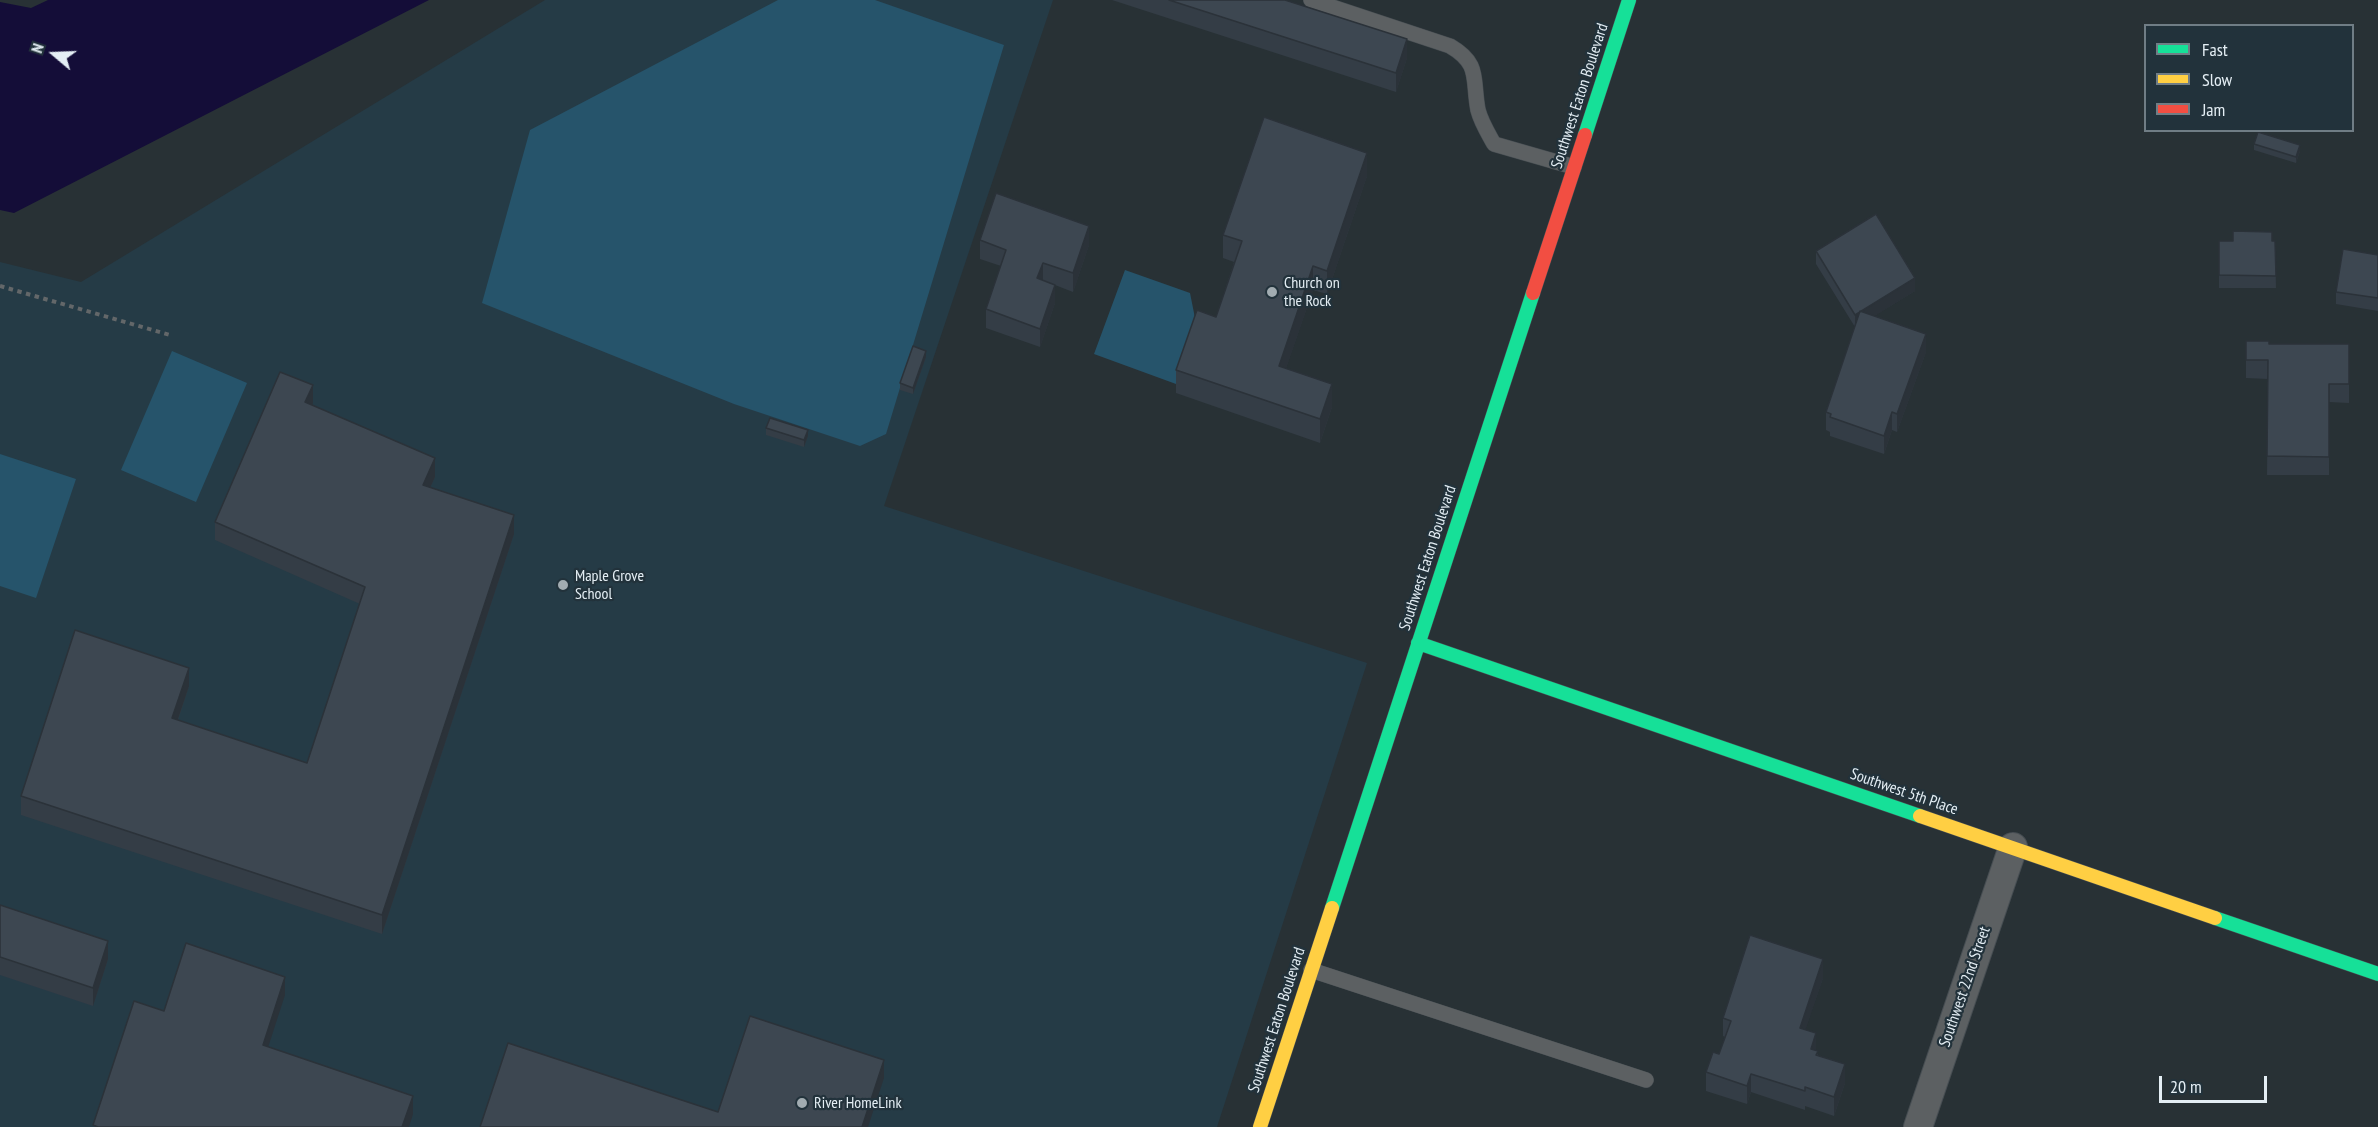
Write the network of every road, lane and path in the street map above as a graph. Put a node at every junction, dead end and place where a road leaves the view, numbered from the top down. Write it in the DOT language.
graph roads {
  1 [pos="1311,0"];
  2 [pos="1629,0"];
  3 [pos="1574,167"];
  4 [pos="0,286"];
  5 [pos="170,335"];
  6 [pos="1418,643"];
  7 [pos="2013,847"];
  8 [pos="1311,970"];
  9 [pos="2378,974"];
  10 [pos="1646,1080"];
  11 [pos="1260,1127"];
  12 [pos="1918,1127"];
  1 -- 3 [label="lane"];
  2 -- 3 [label="main road, Southwest Eaton Boulevard"];
  3 -- 6 [label="main road, Southwest Eaton Boulevard"];
  4 -- 5 [label="path"];
  6 -- 7 [label="main road, Southwest 5th Place"];
  6 -- 8 [label="main road, Southwest Eaton Boulevard"];
  7 -- 9 [label="main road, Southwest 5th Place"];
  7 -- 12 [label="street, Southwest 22nd Street"];
  8 -- 10 [label="lane"];
  8 -- 11 [label="main road, Southwest Eaton Boulevard"];
}
